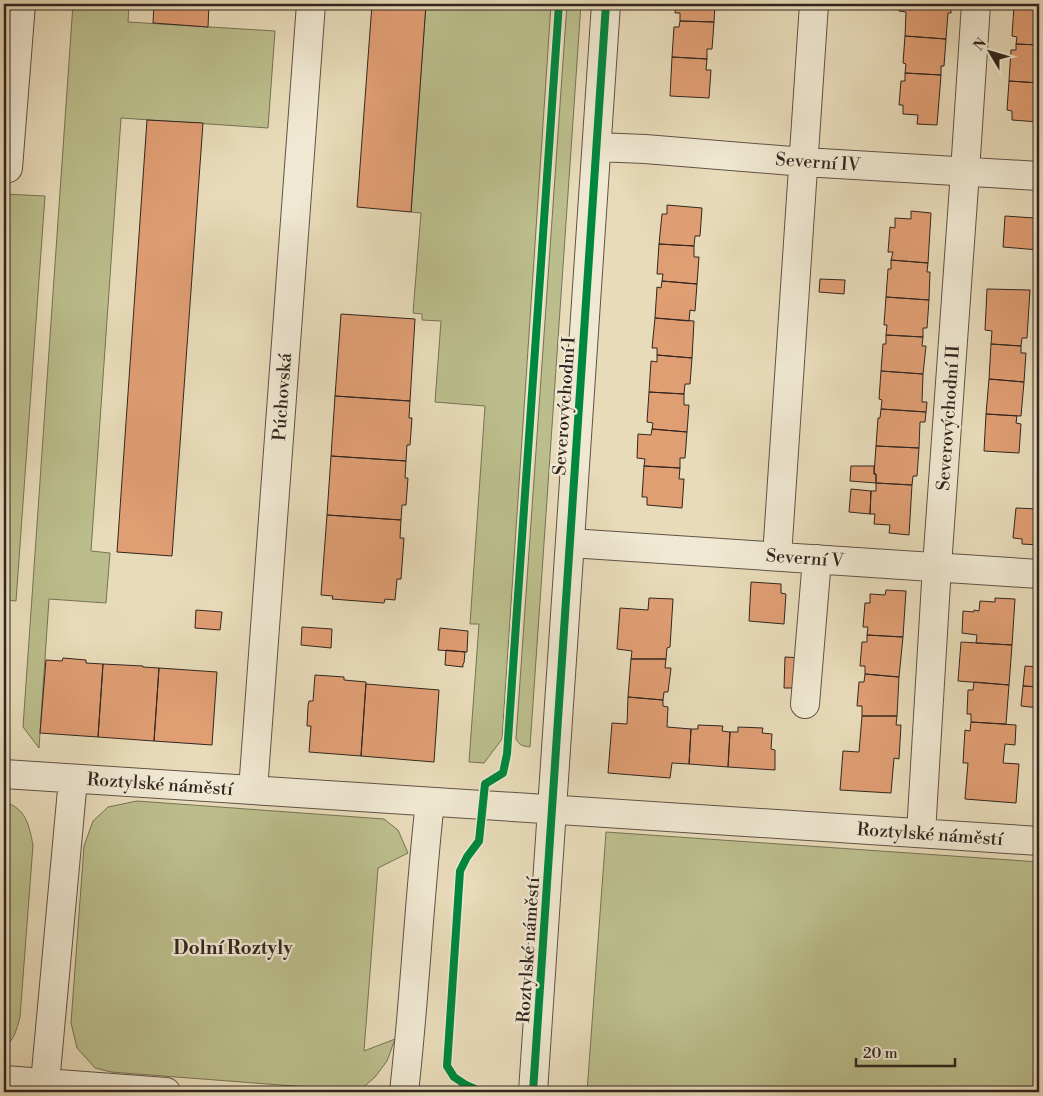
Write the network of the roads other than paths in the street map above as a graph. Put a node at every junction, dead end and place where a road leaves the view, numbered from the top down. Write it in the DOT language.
graph roads {
  1 [pos="20,4"];
  2 [pos="311,4"];
  3 [pos="606,4"];
  4 [pos="814,4"];
  5 [pos="976,4"];
  6 [pos="596,147"];
  7 [pos="804,162"];
  8 [pos="8,168"];
  9 [pos="965,172"];
  10 [pos="1039,176"];
  11 [pos="570,543"];
  12 [pos="777,556"];
  13 [pos="816,559"];
  14 [pos="937,566"];
  15 [pos="1039,574"];
  16 [pos="805,704"];
  17 [pos="4,774"];
  18 [pos="73,779"];
  19 [pos="253,790"];
  20 [pos="430,802"];
  21 [pos="552,810"];
  22 [pos="921,833"];
  23 [pos="1039,841"];
  24 [pos="4,1080"];
  25 [pos="45,1083"];
  26 [pos="166,1092"];
  27 [pos="404,1092"];
  28 [pos="533,1092"];
  1 -- 8 [label="street"];
  2 -- 19 [label="street, Púchovská"];
  3 -- 6 [label="street, Severovýchodní I"];
  4 -- 7 [label="street"];
  5 -- 9 [label="street, Severovýchodní II"];
  6 -- 7 [label="street, Severní IV"];
  6 -- 11 [label="street, Severovýchodní I"];
  7 -- 9 [label="street, Severní IV"];
  7 -- 12 [label="street"];
  9 -- 10 [label="street, Severní IV"];
  9 -- 14 [label="street, Severovýchodní II"];
  11 -- 12 [label="street, Severní V"];
  11 -- 21 [label="street, Severovýchodní I"];
  12 -- 13 [label="street, Severní V"];
  13 -- 14 [label="street, Severní V"];
  13 -- 16 [label="street"];
  14 -- 15 [label="street, Severní V"];
  14 -- 22 [label="street, Severovýchodní II"];
  17 -- 18 [label="street"];
  18 -- 19 [label="street, Roztylské náměstí"];
  18 -- 25 [label="street, Roztylské náměstí"];
  19 -- 20 [label="street, Roztylské náměstí"];
  20 -- 21 [label="street, Roztylské náměstí"];
  20 -- 27 [label="street"];
  21 -- 22 [label="street, Roztylské náměstí"];
  21 -- 28 [label="street, Roztylské náměstí"];
  22 -- 23 [label="street, Roztylské náměstí"];
  24 -- 25 [label="street"];
  25 -- 26 [label="street"];
}
